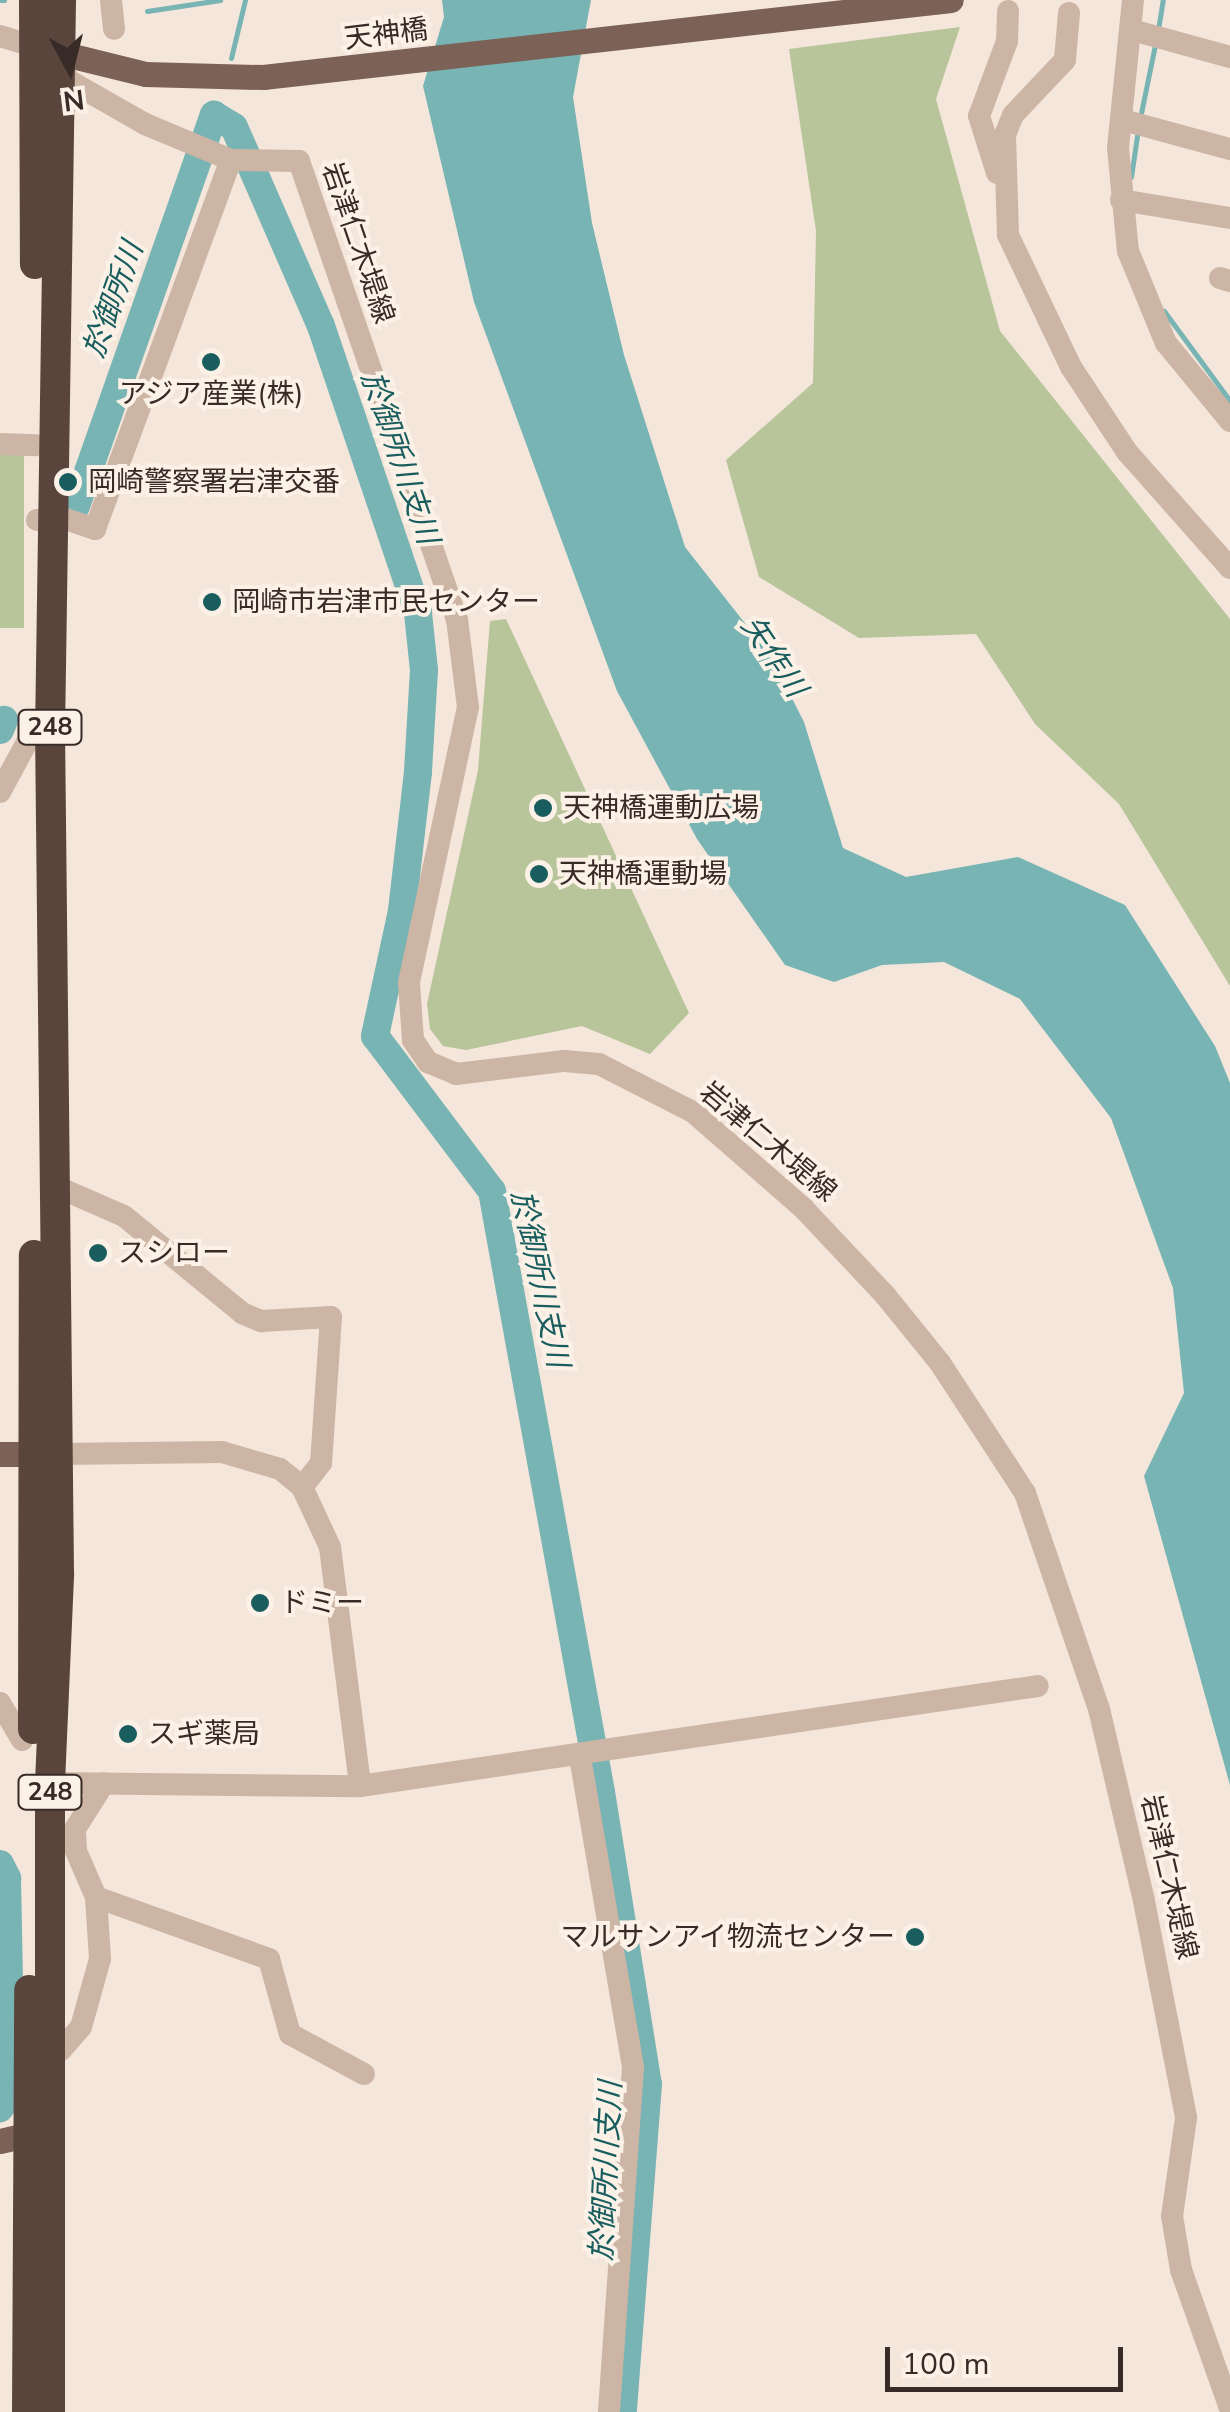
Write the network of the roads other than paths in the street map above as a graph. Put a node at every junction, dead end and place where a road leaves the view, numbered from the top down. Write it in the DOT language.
graph roads {
  1 [pos="34,0"];
  2 [pos="60,0"];
  3 [pos="111,0"];
  4 [pos="951,0"];
  5 [pos="1133,0"];
  6 [pos="1008,11"];
  7 [pos="1069,13"];
  8 [pos="114,29"];
  9 [pos="1132,30"];
  10 [pos="0,36"];
  11 [pos="43,49"];
  12 [pos="1230,57"];
  13 [pos="1123,120"];
  14 [pos="1230,149"];
  15 [pos="224,157"];
  16 [pos="1003,190"];
  17 [pos="1120,200"];
  18 [pos="1230,218"];
  19 [pos="1230,421"];
  20 [pos="0,444"];
  21 [pos="36,444"];
  22 [pos="46,519"];
  23 [pos="1230,568"];
  24 [pos="34,730"];
  25 [pos="0,792"];
  26 [pos="52,1185"];
  27 [pos="0,1454"];
  28 [pos="46,1454"];
  29 [pos="302,1487"];
  30 [pos="1038,1686"];
  31 [pos="0,1704"];
  32 [pos="22,1740"];
  33 [pos="580,1757"];
  34 [pos="50,1783"];
  35 [pos="104,1783"];
  36 [pos="360,1786"];
  37 [pos="96,1896"];
  38 [pos="61,2050"];
  39 [pos="364,2074"];
  40 [pos="26,2134"];
  41 [pos="1230,2408"];
  42 [pos="27,2412"];
  43 [pos="50,2412"];
  44 [pos="608,2412"];
  1 -- 11 [label="highway, 248"];
  2 -- 11 [label="highway, 248"];
  3 -- 8 [label="street"];
  4 -- 11 [label="main road, 天神橋"];
  5 -- 9 [label="street"];
  6 -- 16 [label="street"];
  7 -- 16 [label="street"];
  9 -- 12 [label="street"];
  9 -- 13 [label="street"];
  10 -- 11 [label="street"];
  11 -- 15 [label="street"];
  11 -- 21 [label="highway, 248"];
  11 -- 22 [label="highway, 248"];
  13 -- 14 [label="street"];
  13 -- 17 [label="street"];
  15 -- 22 [label="street"];
  15 -- 41 [label="street, 岩津仁木堤線"];
  16 -- 23 [label="street"];
  17 -- 18 [label="street"];
  17 -- 19 [label="street"];
  20 -- 21 [label="street"];
  21 -- 22 [label="highway, 248"];
  22 -- 24 [label="highway, 248"];
  22 -- 26 [label="highway, 248"];
  24 -- 25 [label="street"];
  24 -- 28 [label="highway, 248"];
  26 -- 28 [label="highway, 248"];
  26 -- 29 [label="street"];
  27 -- 28 [label="main road"];
  28 -- 29 [label="street"];
  28 -- 34 [label="highway, 248"];
  28 -- 40 [label="highway, 248"];
  29 -- 36 [label="street"];
  30 -- 33 [label="street"];
  31 -- 32 [label="street"];
  33 -- 36 [label="street"];
  33 -- 44 [label="street"];
  34 -- 35 [label="street"];
  34 -- 40 [label="highway, 248"];
  35 -- 36 [label="street"];
  35 -- 37 [label="street"];
  37 -- 38 [label="street"];
  37 -- 39 [label="street"];
  40 -- 42 [label="highway, 248"];
  40 -- 43 [label="highway, 248"];
}
